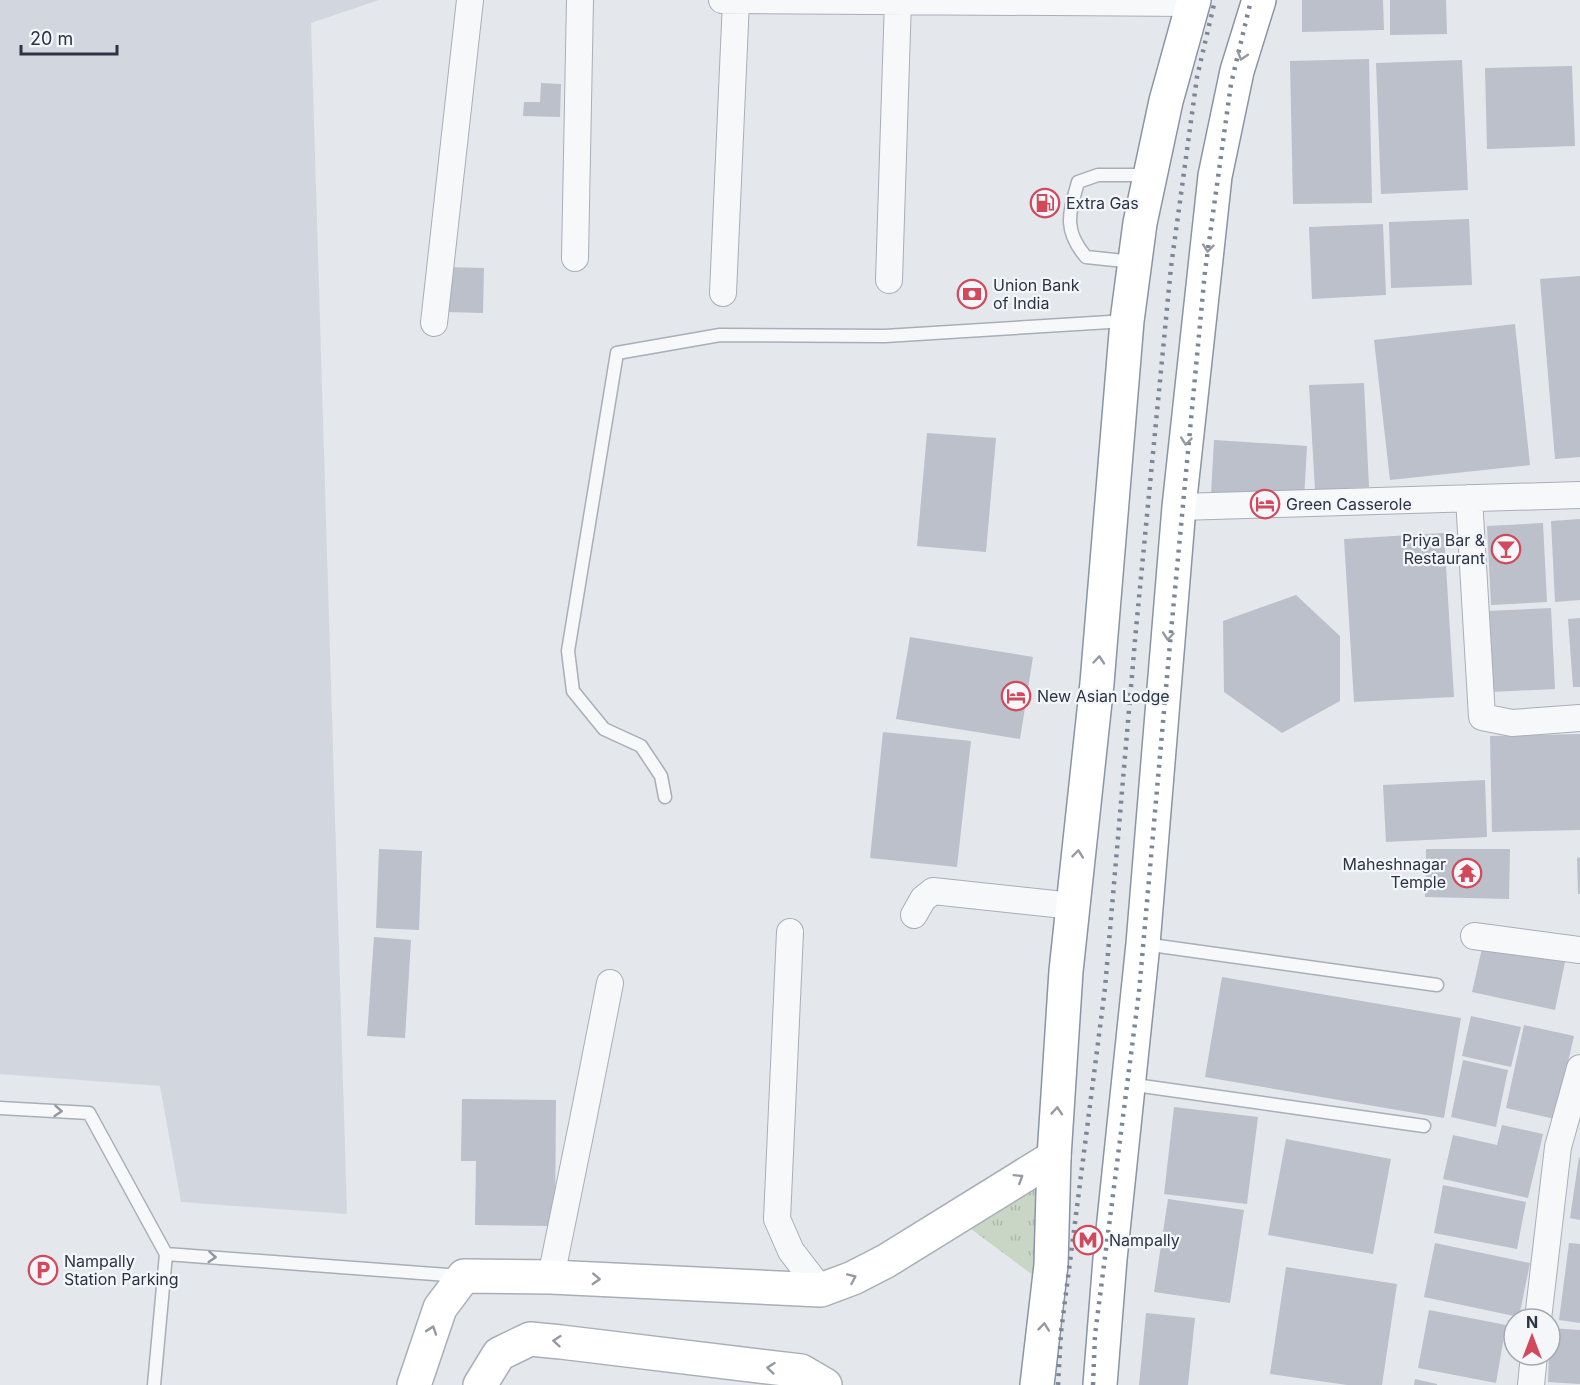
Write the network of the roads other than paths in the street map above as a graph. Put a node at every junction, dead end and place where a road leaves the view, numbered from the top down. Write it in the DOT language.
graph roads {
  1 [pos="470,0"];
  2 [pos="580,0"];
  3 [pos="722,0"];
  4 [pos="898,0"];
  5 [pos="1259,0"];
  6 [pos="736,1"];
  7 [pos="1193,1"];
  8 [pos="1150,175"];
  9 [pos="575,258"];
  10 [pos="1135,262"];
  11 [pos="889,280"];
  12 [pos="723,293"];
  13 [pos="1127,321"];
  14 [pos="434,323"];
  15 [pos="1580,495"];
  16 [pos="1469,498"];
  17 [pos="1179,507"];
  18 [pos="1580,718"];
  19 [pos="665,797"];
  20 [pos="1073,906"];
  21 [pos="914,915"];
  22 [pos="790,932"];
  23 [pos="1474,936"];
  24 [pos="1143,944"];
  25 [pos="1580,950"];
  26 [pos="610,983"];
  27 [pos="1437,985"];
  28 [pos="1580,1068"];
  29 [pos="1128,1084"];
  30 [pos="0,1108"];
  31 [pos="1424,1126"];
  32 [pos="1569,1150"];
  33 [pos="1054,1156"];
  34 [pos="166,1254"];
  35 [pos="464,1276"];
  36 [pos="551,1277"];
  37 [pos="821,1290"];
  38 [pos="1540,1307"];
  39 [pos="1533,1367"];
  40 [pos="154,1385"];
  41 [pos="414,1385"];
  42 [pos="480,1385"];
  43 [pos="825,1385"];
  44 [pos="1037,1385"];
  45 [pos="1100,1385"];
  46 [pos="1531,1385"];
  1 -- 14 [label="street"];
  2 -- 9 [label="street"];
  3 -- 6 [label="street"];
  4 -- 6 [label="street"];
  4 -- 7 [label="street"];
  4 -- 11 [label="street"];
  5 -- 17 [label="main road, one-way"];
  6 -- 12 [label="street"];
  7 -- 8 [label="main road"];
  8 -- 10 [label="main road"];
  8 -- 10 [label="lane"];
  10 -- 13 [label="main road"];
  13 -- 19 [label="lane"];
  20 -- 13 [label="main road, one-way"];
  15 -- 16 [label="street"];
  16 -- 17 [label="street"];
  16 -- 18 [label="street"];
  17 -- 24 [label="main road, one-way"];
  20 -- 21 [label="street"];
  33 -- 20 [label="main road, one-way"];
  22 -- 37 [label="street"];
  23 -- 25 [label="street"];
  24 -- 27 [label="lane"];
  24 -- 29 [label="main road"];
  26 -- 36 [label="street"];
  28 -- 32 [label="street"];
  29 -- 31 [label="lane"];
  29 -- 45 [label="main road"];
  30 -- 34 [label="lane, one-way"];
  32 -- 38 [label="street"];
  37 -- 33 [label="main road, one-way"];
  44 -- 33 [label="main road, one-way"];
  34 -- 35 [label="lane, one-way"];
  34 -- 40 [label="lane"];
  35 -- 36 [label="main road"];
  41 -- 35 [label="main road, one-way"];
  36 -- 37 [label="main road, one-way"];
  39 -- 46 [label="street"];
  43 -- 42 [label="main road, one-way"];
}
